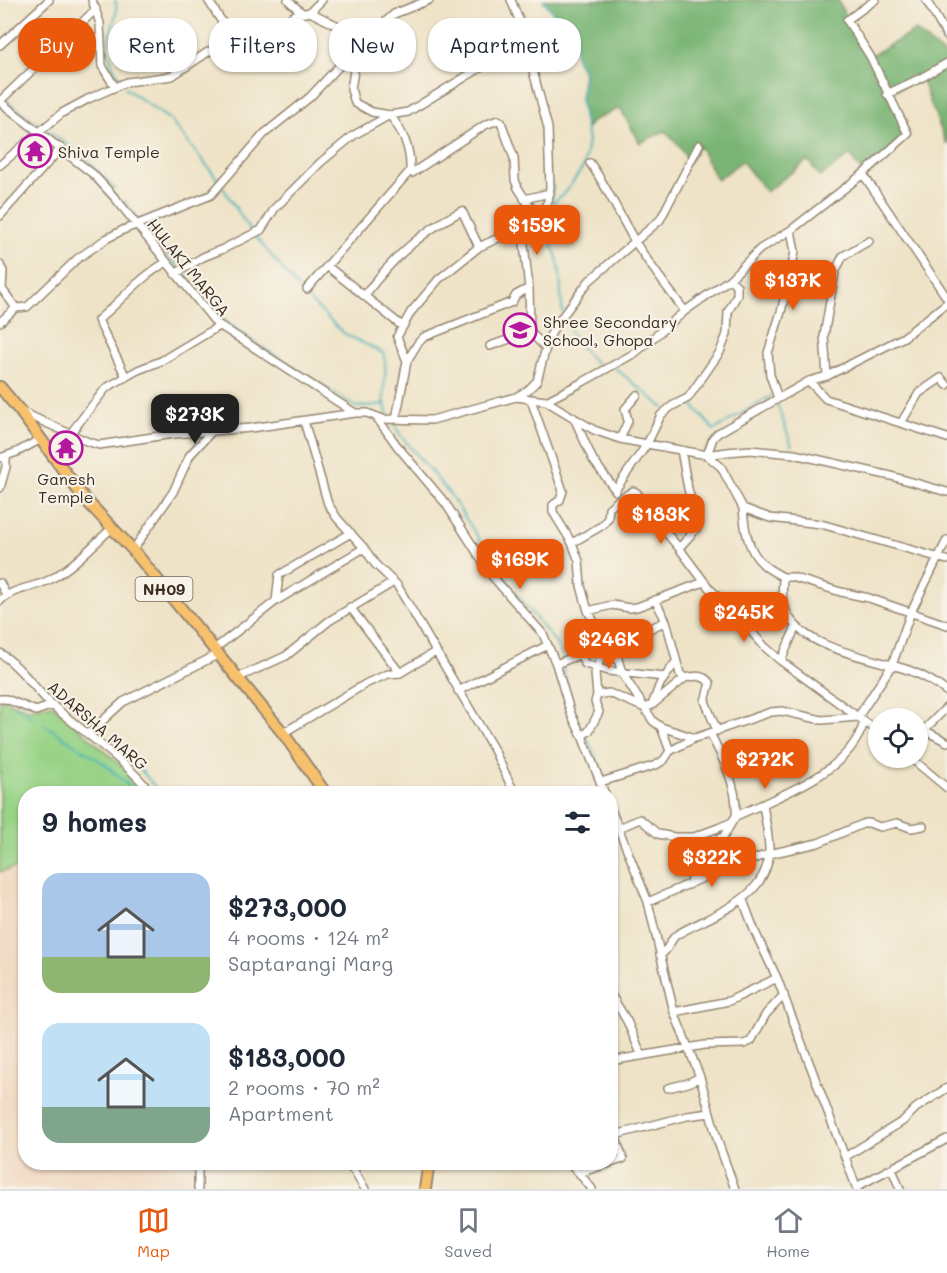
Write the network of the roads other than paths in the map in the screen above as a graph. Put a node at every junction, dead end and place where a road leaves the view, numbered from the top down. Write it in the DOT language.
graph roads {
  1 [pos="49,0"];
  2 [pos="92,0"];
  3 [pos="208,0"];
  4 [pos="288,0"];
  5 [pos="322,0"];
  6 [pos="429,0"];
  7 [pos="511,0"];
  8 [pos="875,0"];
  9 [pos="926,0"];
  10 [pos="96,9"];
  11 [pos="301,12"];
  12 [pos="310,12"];
  13 [pos="219,18"];
  14 [pos="291,18"];
  15 [pos="390,18"];
  16 [pos="518,18"];
  17 [pos="329,22"];
  18 [pos="947,36"];
  19 [pos="0,45"];
  20 [pos="209,52"];
  21 [pos="947,63"];
  22 [pos="334,72"];
  23 [pos="354,72"];
  24 [pos="473,72"];
  25 [pos="533,72"];
  26 [pos="115,87"];
  27 [pos="887,94"];
  28 [pos="0,101"];
  29 [pos="390,115"];
  30 [pos="40,131"];
  31 [pos="699,145"];
  32 [pos="61,148"];
  33 [pos="590,163"];
  34 [pos="0,165"];
  35 [pos="410,171"];
  36 [pos="863,174"];
  37 [pos="550,194"];
  38 [pos="524,198"];
  39 [pos="540,215"];
  40 [pos="0,216"];
  41 [pos="137,225"];
  42 [pos="522,227"];
  43 [pos="791,230"];
  44 [pos="869,241"];
  45 [pos="636,242"];
  46 [pos="479,248"];
  47 [pos="165,263"];
  48 [pos="0,265"];
  49 [pos="327,266"];
  50 [pos="175,274"];
  51 [pos="730,279"];
  52 [pos="529,288"];
  53 [pos="307,290"];
  54 [pos="365,296"];
  55 [pos="947,298"];
  56 [pos="947,303"];
  57 [pos="16,308"];
  58 [pos="685,311"];
  59 [pos="0,322"];
  60 [pos="219,326"];
  61 [pos="402,326"];
  62 [pos="530,332"];
  63 [pos="490,346"];
  64 [pos="546,348"];
  65 [pos="407,361"];
  66 [pos="827,376"];
  67 [pos="126,377"];
  68 [pos="808,381"];
  69 [pos="947,385"];
  70 [pos="0,387"];
  71 [pos="638,394"];
  72 [pos="516,398"];
  73 [pos="778,398"];
  74 [pos="531,400"];
  75 [pos="546,401"];
  76 [pos="20,411"];
  77 [pos="355,413"];
  78 [pos="573,417"];
  79 [pos="380,418"];
  80 [pos="394,419"];
  81 [pos="304,421"];
  82 [pos="901,423"];
  83 [pos="212,431"];
  84 [pos="70,434"];
  85 [pos="947,438"];
  86 [pos="40,439"];
  87 [pos="620,439"];
  88 [pos="647,444"];
  89 [pos="681,450"];
  90 [pos="707,455"];
  91 [pos="3,457"];
  92 [pos="0,488"];
  93 [pos="616,489"];
  94 [pos="947,492"];
  95 [pos="620,499"];
  96 [pos="743,508"];
  97 [pos="112,528"];
  98 [pos="351,533"];
  99 [pos="947,540"];
  100 [pos="572,543"];
  101 [pos="364,548"];
  102 [pos="679,548"];
  103 [pos="133,550"];
  104 [pos="938,557"];
  105 [pos="947,560"];
  106 [pos="783,577"];
  107 [pos="394,582"];
  108 [pos="704,582"];
  109 [pos="0,583"];
  110 [pos="3,598"];
  111 [pos="656,600"];
  112 [pos="276,601"];
  113 [pos="350,607"];
  114 [pos="588,611"];
  115 [pos="911,612"];
  116 [pos="666,621"];
  117 [pos="947,625"];
  118 [pos="796,626"];
  119 [pos="606,644"];
  120 [pos="548,645"];
  121 [pos="215,652"];
  122 [pos="435,652"];
  123 [pos="0,653"];
  124 [pos="580,654"];
  125 [pos="781,662"];
  126 [pos="675,663"];
  127 [pos="556,664"];
  128 [pos="892,665"];
  129 [pos="596,669"];
  130 [pos="400,673"];
  131 [pos="622,673"];
  132 [pos="665,676"];
  133 [pos="237,678"];
  134 [pos="685,678"];
  135 [pos="458,691"];
  136 [pos="947,692"];
  137 [pos="597,695"];
  138 [pos="0,699"];
  139 [pos="53,705"];
  140 [pos="648,706"];
  141 [pos="947,707"];
  142 [pos="858,717"];
  143 [pos="864,722"];
  144 [pos="868,725"];
  145 [pos="661,728"];
  146 [pos="713,732"];
  147 [pos="283,733"];
  148 [pos="88,734"];
  149 [pos="582,736"];
  150 [pos="695,738"];
  151 [pos="947,742"];
  152 [pos="670,751"];
  153 [pos="923,768"];
  154 [pos="601,782"];
  155 [pos="145,786"];
  156 [pos="320,786"];
  157 [pos="510,786"];
  158 [pos="602,786"];
  159 [pos="947,788"];
  160 [pos="764,804"];
  161 [pos="734,819"];
  162 [pos="923,826"];
  163 [pos="619,828"];
  164 [pos="718,828"];
  165 [pos="721,841"];
  166 [pos="769,854"];
  167 [pos="728,867"];
  168 [pos="689,885"];
  169 [pos="743,900"];
  170 [pos="648,902"];
  171 [pos="660,955"];
  172 [pos="777,978"];
  173 [pos="784,995"];
  174 [pos="618,1006"];
  175 [pos="674,1012"];
  176 [pos="689,1048"];
  177 [pos="642,1056"];
  178 [pos="618,1060"];
  179 [pos="700,1077"];
  180 [pos="668,1088"];
  181 [pos="947,1088"];
  182 [pos="710,1113"];
  183 [pos="618,1134"];
  184 [pos="947,1139"];
  185 [pos="618,1144"];
  186 [pos="845,1157"];
  187 [pos="618,1161"];
  188 [pos="892,1169"];
  189 [pos="198,1170"];
  190 [pos="353,1170"];
  191 [pos="428,1170"];
  192 [pos="576,1170"];
  193 [pos="588,1170"];
  194 [pos="579,1173"];
  195 [pos="856,1188"];
  196 [pos="198,1189"];
  197 [pos="365,1189"];
  198 [pos="424,1189"];
  199 [pos="592,1189"];
  200 [pos="735,1189"];
  201 [pos="900,1189"];
  1 -- 19 [label="street"];
  2 -- 10 [label="street"];
  3 -- 13 [label="street"];
  4 -- 11 [label="street"];
  5 -- 12 [label="street"];
  6 -- 15 [label="street"];
  7 -- 16 [label="street"];
  8 -- 27 [label="street"];
  9 -- 18 [label="street"];
  10 -- 26 [label="street"];
  10 -- 28 [label="street"];
  11 -- 12 [label="street"];
  11 -- 14 [label="street"];
  12 -- 17 [label="street"];
  20 -- 26 [label="street"];
  21 -- 27 [label="street"];
  22 -- 41 [label="street"];
  23 -- 29 [label="street"];
  24 -- 29 [label="street"];
  25 -- 37 [label="street"];
  26 -- 30 [label="street"];
  27 -- 36 [label="street"];
  28 -- 30 [label="street, HULAKI MARGA"];
  29 -- 35 [label="street"];
  29 -- 50 [label="street"];
  30 -- 32 [label="street, HULAKI MARGA"];
  30 -- 34 [label="street"];
  31 -- 45 [label="street"];
  32 -- 40 [label="street"];
  32 -- 41 [label="street, HULAKI MARGA"];
  33 -- 45 [label="street"];
  35 -- 38 [label="street"];
  35 -- 49 [label="street"];
  36 -- 43 [label="street"];
  36 -- 55 [label="street"];
  37 -- 38 [label="street"];
  37 -- 39 [label="street"];
  38 -- 39 [label="street"];
  39 -- 42 [label="street"];
  41 -- 47 [label="street, HULAKI MARGA"];
  41 -- 57 [label="street"];
  42 -- 46 [label="street"];
  42 -- 52 [label="street"];
  43 -- 51 [label="street"];
  43 -- 73 [label="street"];
  44 -- 66 [label="street"];
  45 -- 58 [label="street"];
  45 -- 64 [label="street"];
  46 -- 54 [label="street"];
  46 -- 61 [label="street"];
  47 -- 50 [label="street, HULAKI MARGA"];
  47 -- 67 [label="street"];
  48 -- 57 [label="street"];
  49 -- 53 [label="street"];
  49 -- 54 [label="street"];
  50 -- 60 [label="street, HULAKI MARGA"];
  51 -- 58 [label="street"];
  51 -- 88 [label="street"];
  52 -- 62 [label="street"];
  52 -- 65 [label="street"];
  54 -- 61 [label="street"];
  56 -- 66 [label="street"];
  57 -- 59 [label="street"];
  58 -- 75 [label="street"];
  60 -- 67 [label="street"];
  60 -- 77 [label="street, HULAKI MARGA"];
  61 -- 65 [label="street"];
  62 -- 63 [label="street"];
  62 -- 64 [label="street"];
  64 -- 72 [label="street"];
  65 -- 80 [label="street"];
  66 -- 68 [label="street"];
  67 -- 84 [label="street"];
  68 -- 73 [label="street"];
  68 -- 82 [label="street"];
  69 -- 82 [label="street"];
  70 -- 76 [label="main road, NH09"];
  71 -- 87 [label="street"];
  72 -- 74 [label="street"];
  72 -- 80 [label="street"];
  73 -- 90 [label="street"];
  74 -- 75 [label="street"];
  74 -- 100 [label="street"];
  75 -- 78 [label="street"];
  76 -- 84 [label="street"];
  76 -- 86 [label="main road, NH09"];
  77 -- 79 [label="street"];
  77 -- 81 [label="street"];
  78 -- 87 [label="street"];
  78 -- 93 [label="street"];
  79 -- 80 [label="street"];
  79 -- 120 [label="street"];
  81 -- 83 [label="street"];
  81 -- 98 [label="street"];
  82 -- 85 [label="street"];
  83 -- 84 [label="street"];
  83 -- 103 [label="street"];
  86 -- 91 [label="street"];
  86 -- 97 [label="main road, NH09"];
  87 -- 88 [label="street"];
  88 -- 89 [label="street"];
  88 -- 93 [label="street"];
  89 -- 90 [label="street"];
  89 -- 102 [label="street"];
  90 -- 94 [label="street"];
  90 -- 96 [label="street"];
  91 -- 92 [label="street"];
  93 -- 95 [label="street"];
  95 -- 100 [label="street"];
  95 -- 102 [label="street"];
  96 -- 104 [label="street"];
  96 -- 106 [label="street"];
  97 -- 103 [label="main road, NH09"];
  97 -- 110 [label="street"];
  98 -- 101 [label="street"];
  98 -- 112 [label="street"];
  99 -- 104 [label="street"];
  100 -- 114 [label="street"];
  101 -- 107 [label="street"];
  101 -- 112 [label="street"];
  102 -- 108 [label="street"];
  103 -- 121 [label="main road, NH09"];
  104 -- 105 [label="street"];
  104 -- 115 [label="street"];
  106 -- 115 [label="street"];
  106 -- 118 [label="street"];
  107 -- 113 [label="street"];
  107 -- 122 [label="street"];
  108 -- 111 [label="street"];
  108 -- 125 [label="street"];
  109 -- 110 [label="street"];
  111 -- 114 [label="street"];
  111 -- 116 [label="street"];
  112 -- 121 [label="street"];
  113 -- 130 [label="street"];
  113 -- 133 [label="street"];
  114 -- 119 [label="street"];
  115 -- 117 [label="street"];
  115 -- 128 [label="street"];
  116 -- 119 [label="street"];
  116 -- 126 [label="street"];
  118 -- 125 [label="street"];
  118 -- 128 [label="street"];
  119 -- 124 [label="street"];
  119 -- 129 [label="street"];
  119 -- 131 [label="street"];
  120 -- 127 [label="street"];
  120 -- 135 [label="street"];
  121 -- 133 [label="main road, NH09"];
  121 -- 148 [label="street"];
  122 -- 130 [label="street"];
  122 -- 135 [label="street"];
  123 -- 139 [label="street, ADARSHA MARG"];
  124 -- 127 [label="street"];
  124 -- 129 [label="street"];
  125 -- 142 [label="street"];
  126 -- 132 [label="street"];
  126 -- 134 [label="street"];
  127 -- 149 [label="street"];
  128 -- 136 [label="street"];
  128 -- 142 [label="street"];
  129 -- 131 [label="street"];
  129 -- 137 [label="street"];
  130 -- 147 [label="street"];
  131 -- 132 [label="street"];
  131 -- 140 [label="street"];
  132 -- 140 [label="street"];
  133 -- 147 [label="main road, NH09"];
  134 -- 140 [label="street"];
  134 -- 146 [label="street"];
  135 -- 157 [label="street"];
  137 -- 140 [label="street"];
  137 -- 149 [label="street"];
  138 -- 139 [label="street"];
  139 -- 148 [label="street, ADARSHA MARG"];
  140 -- 145 [label="street"];
  141 -- 151 [label="street"];
  142 -- 143 [label="street"];
  142 -- 146 [label="street"];
  143 -- 144 [label="street"];
  143 -- 160 [label="street"];
  145 -- 150 [label="street"];
  145 -- 152 [label="street"];
  146 -- 150 [label="street"];
  146 -- 161 [label="street"];
  147 -- 156 [label="main road, NH09"];
  148 -- 155 [label="street, ADARSHA MARG"];
  149 -- 154 [label="street"];
  150 -- 152 [label="street"];
  152 -- 154 [label="street"];
  153 -- 159 [label="street"];
  154 -- 158 [label="street"];
  160 -- 161 [label="street"];
  160 -- 166 [label="street"];
  161 -- 164 [label="street"];
  161 -- 165 [label="street"];
  162 -- 166 [label="street"];
  163 -- 164 [label="street"];
  163 -- 170 [label="street"];
  164 -- 165 [label="street"];
  165 -- 167 [label="street"];
  165 -- 168 [label="street"];
  166 -- 167 [label="street"];
  166 -- 169 [label="street"];
  167 -- 168 [label="street"];
  168 -- 170 [label="street"];
  169 -- 171 [label="street"];
  169 -- 172 [label="street"];
  170 -- 171 [label="street"];
  171 -- 175 [label="street"];
  172 -- 173 [label="street"];
  172 -- 175 [label="street"];
  173 -- 176 [label="street"];
  173 -- 186 [label="street"];
  174 -- 177 [label="street"];
  175 -- 176 [label="street"];
  176 -- 177 [label="street"];
  176 -- 179 [label="street"];
  177 -- 178 [label="street"];
  179 -- 180 [label="street"];
  179 -- 182 [label="street"];
  181 -- 186 [label="street"];
  182 -- 183 [label="street"];
  182 -- 200 [label="street"];
  184 -- 188 [label="street"];
  185 -- 187 [label="street"];
  186 -- 195 [label="street"];
  188 -- 195 [label="street"];
  188 -- 201 [label="street"];
  189 -- 196 [label="street"];
  190 -- 197 [label="street"];
  191 -- 198 [label="main road"];
  192 -- 194 [label="street"];
  193 -- 194 [label="street"];
  194 -- 199 [label="street"];
}
